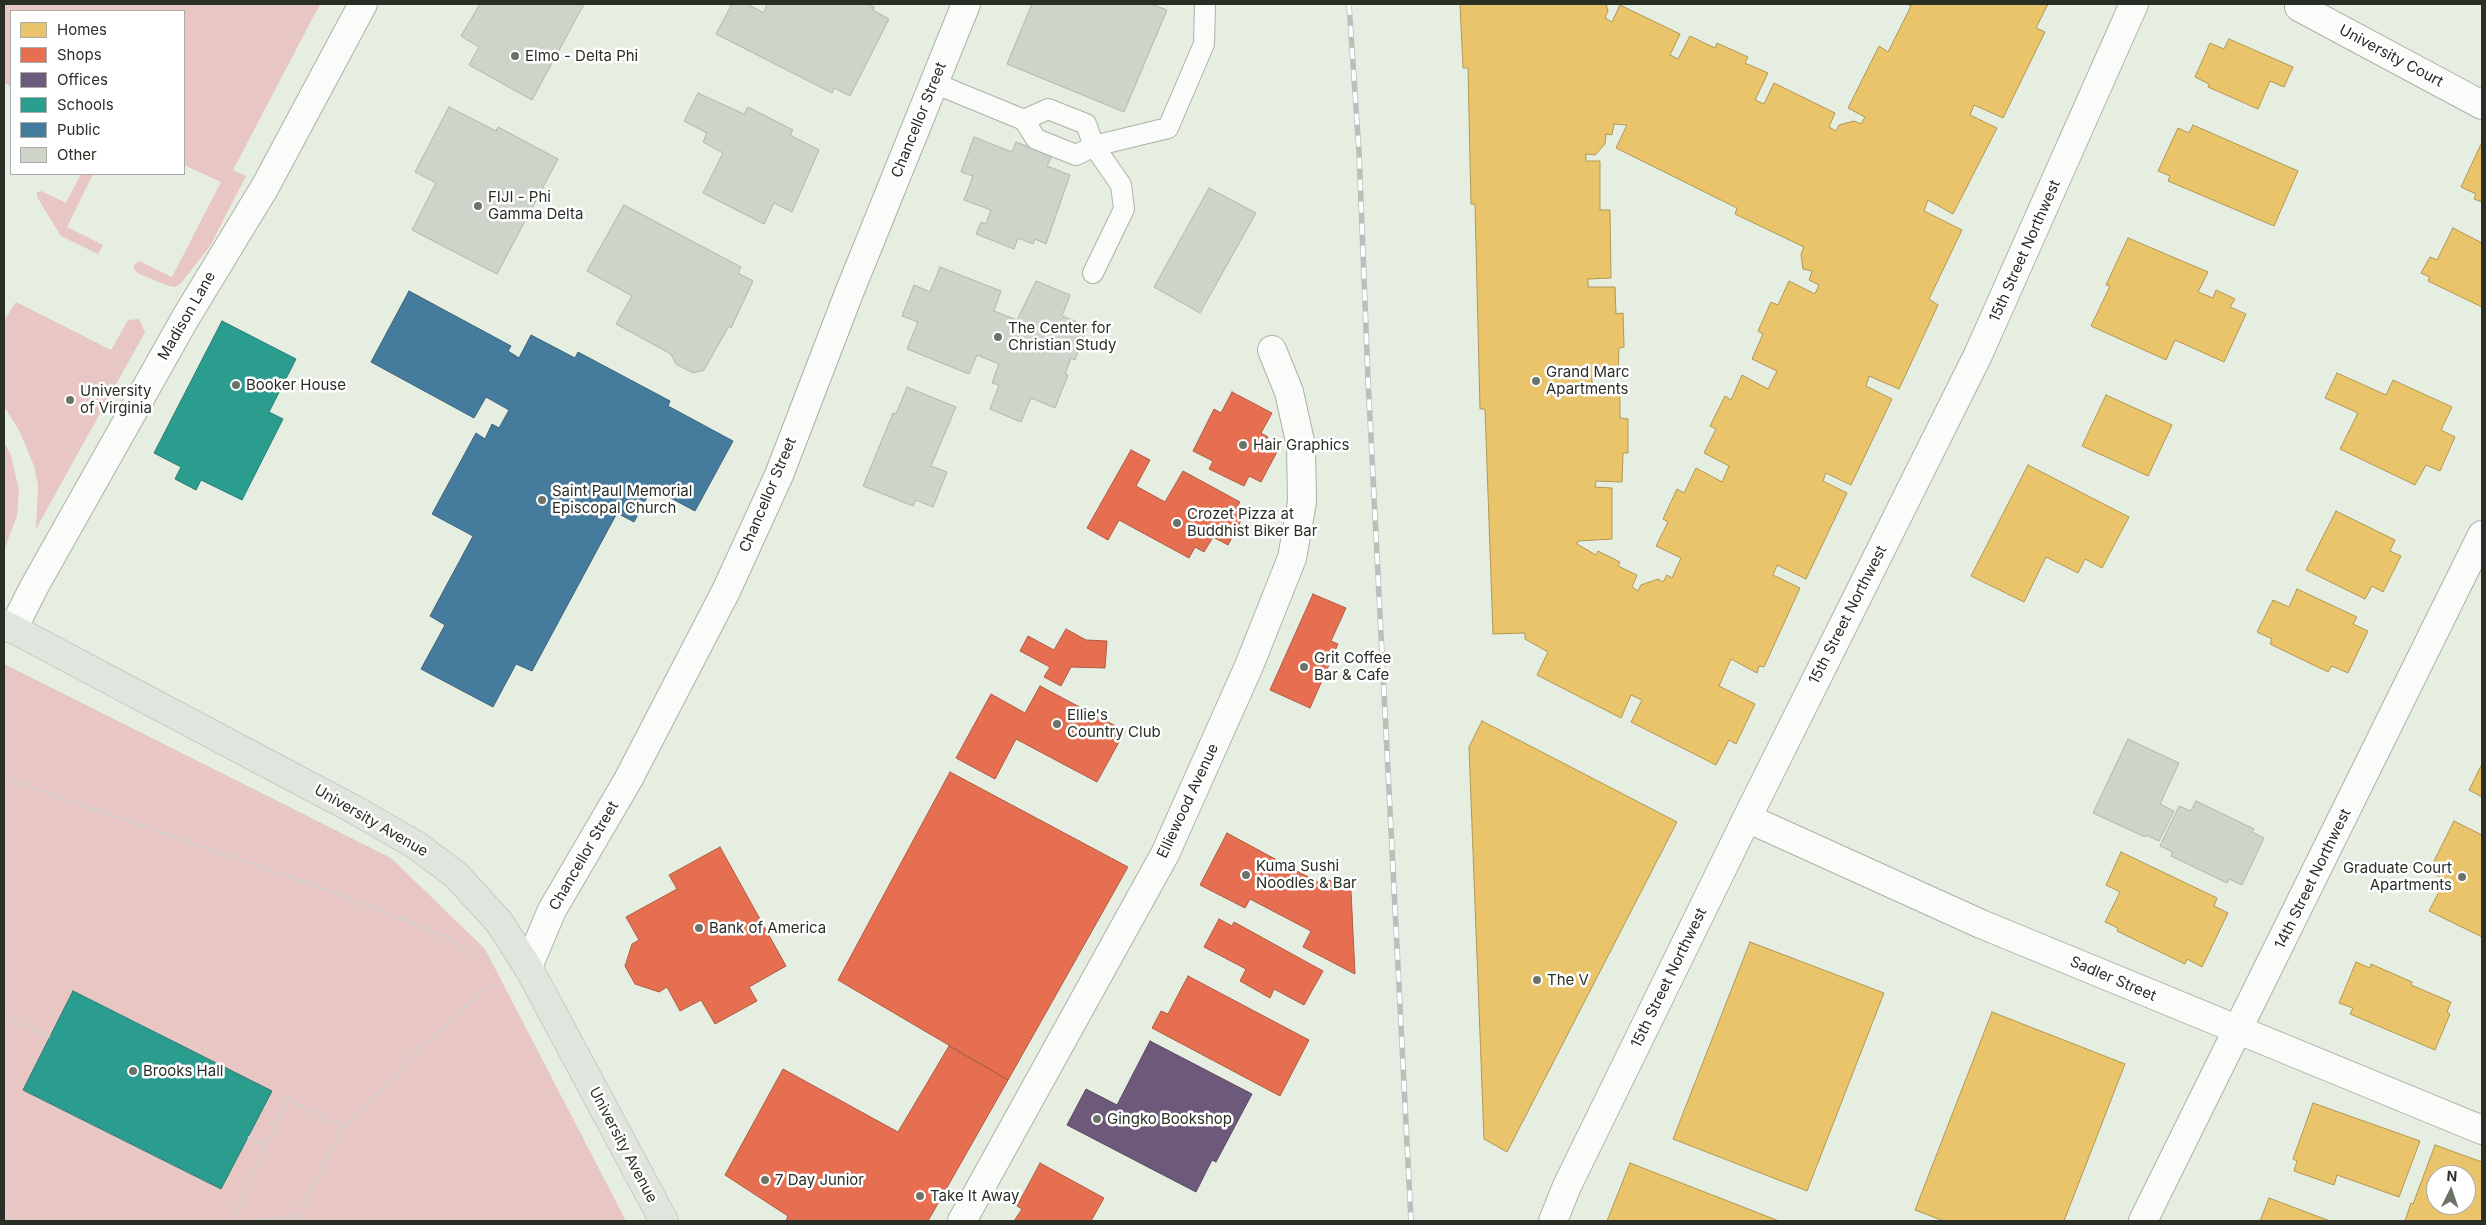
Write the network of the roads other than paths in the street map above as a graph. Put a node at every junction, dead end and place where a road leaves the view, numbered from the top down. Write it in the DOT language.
graph roads {
  1 [pos="363,4"];
  2 [pos="966,4"];
  3 [pos="1205,4"];
  4 [pos="2134,4"];
  5 [pos="2299,7"];
  6 [pos="934,84"];
  7 [pos="2482,105"];
  8 [pos="1024,120"];
  9 [pos="1094,146"];
  10 [pos="1093,273"];
  11 [pos="1272,350"];
  12 [pos="2482,536"];
  13 [pos="8,626"];
  14 [pos="1747,818"];
  15 [pos="528,967"];
  16 [pos="2238,1031"];
  17 [pos="2482,1130"];
  18 [pos="664,1221"];
  19 [pos="962,1221"];
  20 [pos="1553,1221"];
  21 [pos="2143,1221"];
  1 -- 13 [label="street, Madison Lane"];
  2 -- 6 [label="street, Chancellor Street"];
  3 -- 9 [label="lane"];
  4 -- 14 [label="street, 15th Street Northwest"];
  5 -- 7 [label="street, University Court"];
  6 -- 8 [label="lane"];
  6 -- 15 [label="street, Chancellor Street"];
  8 -- 9 [label="lane"];
  8 -- 9 [label="lane"];
  9 -- 10 [label="lane"];
  11 -- 19 [label="street, Elliewood Avenue"];
  12 -- 16 [label="street, 14th Street Northwest"];
  13 -- 15 [label="main road, University Avenue"];
  14 -- 16 [label="street, Sadler Street"];
  14 -- 20 [label="street, 15th Street Northwest"];
  15 -- 18 [label="main road, University Avenue"];
  16 -- 17 [label="street, Sadler Street"];
  16 -- 21 [label="street, 14th Street Northwest"];
}
